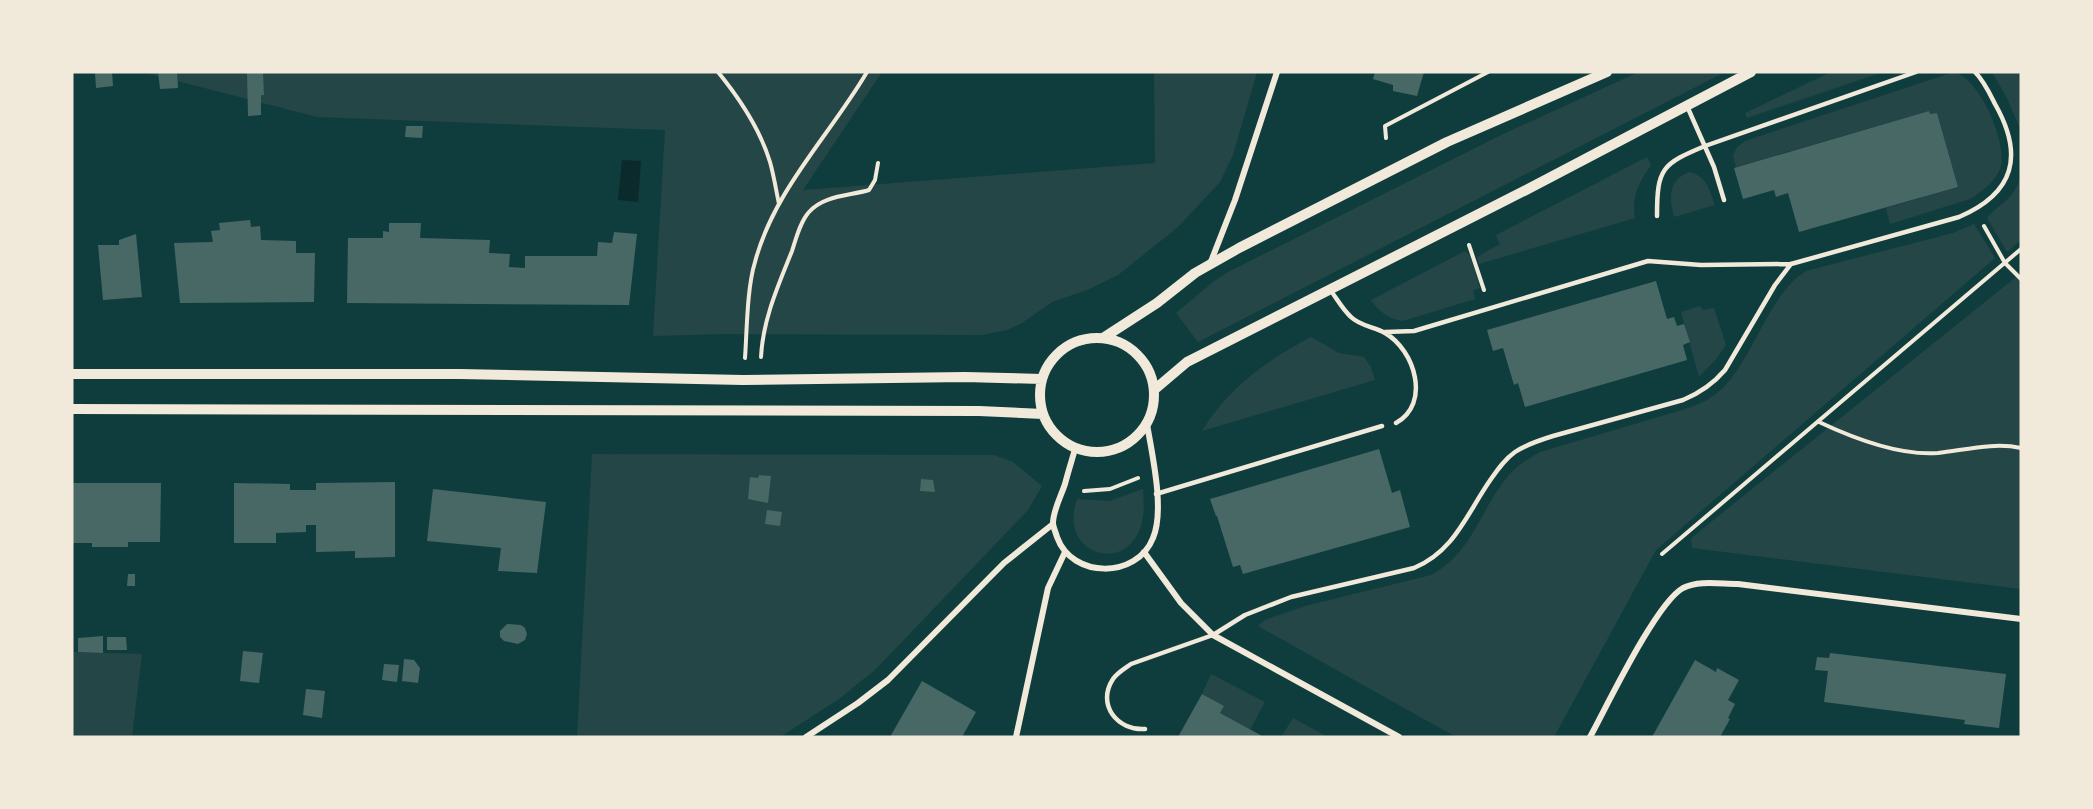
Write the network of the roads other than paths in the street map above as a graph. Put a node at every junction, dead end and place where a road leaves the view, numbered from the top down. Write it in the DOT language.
graph roads {
  1 [pos="1277,72"];
  2 [pos="1608,72"];
  3 [pos="1751,72"];
  4 [pos="1916,72"];
  5 [pos="1975,72"];
  6 [pos="1687,106"];
  7 [pos="1705,146"];
  8 [pos="1724,200"];
  9 [pos="1657,216"];
  10 [pos="1209,264"];
  11 [pos="1791,264"];
  12 [pos="1330,289"];
  13 [pos="1385,333"];
  14 [pos="1103,338"];
  15 [pos="72,375"];
  16 [pos="1042,379"];
  17 [pos="1154,390"];
  18 [pos="72,409"];
  19 [pos="1042,414"];
  20 [pos="1396,423"];
  21 [pos="1147,424"];
  22 [pos="1382,426"];
  23 [pos="1075,449"];
  24 [pos="1156,494"];
  25 [pos="1053,524"];
  26 [pos="1065,552"];
  27 [pos="1144,552"];
  28 [pos="2021,619"];
  29 [pos="1213,635"];
  30 [pos="1145,729"];
  31 [pos="806,737"];
  32 [pos="1016,737"];
  33 [pos="1399,737"];
  34 [pos="1590,737"];
  1 -- 10 [label="street"];
  2 -- 10 [label="street"];
  3 -- 6 [label="street"];
  4 -- 7 [label="lane"];
  5 -- 11 [label="lane"];
  6 -- 7 [label="lane"];
  6 -- 12 [label="street"];
  7 -- 8 [label="lane"];
  7 -- 9 [label="lane"];
  10 -- 14 [label="street"];
  11 -- 13 [label="lane"];
  11 -- 29 [label="lane"];
  12 -- 13 [label="lane"];
  12 -- 17 [label="street"];
  13 -- 20 [label="lane"];
  14 -- 16 [label="street"];
  14 -- 17 [label="street"];
  15 -- 16 [label="street"];
  16 -- 19 [label="street"];
  17 -- 21 [label="street"];
  18 -- 19 [label="street"];
  19 -- 23 [label="street"];
  21 -- 23 [label="street"];
  21 -- 24 [label="street"];
  22 -- 24 [label="lane"];
  23 -- 25 [label="street"];
  24 -- 27 [label="street"];
  25 -- 26 [label="street"];
  25 -- 31 [label="street"];
  26 -- 27 [label="street"];
  26 -- 32 [label="street"];
  27 -- 29 [label="street"];
  28 -- 34 [label="street"];
  29 -- 30 [label="lane"];
  29 -- 33 [label="street"];
}
